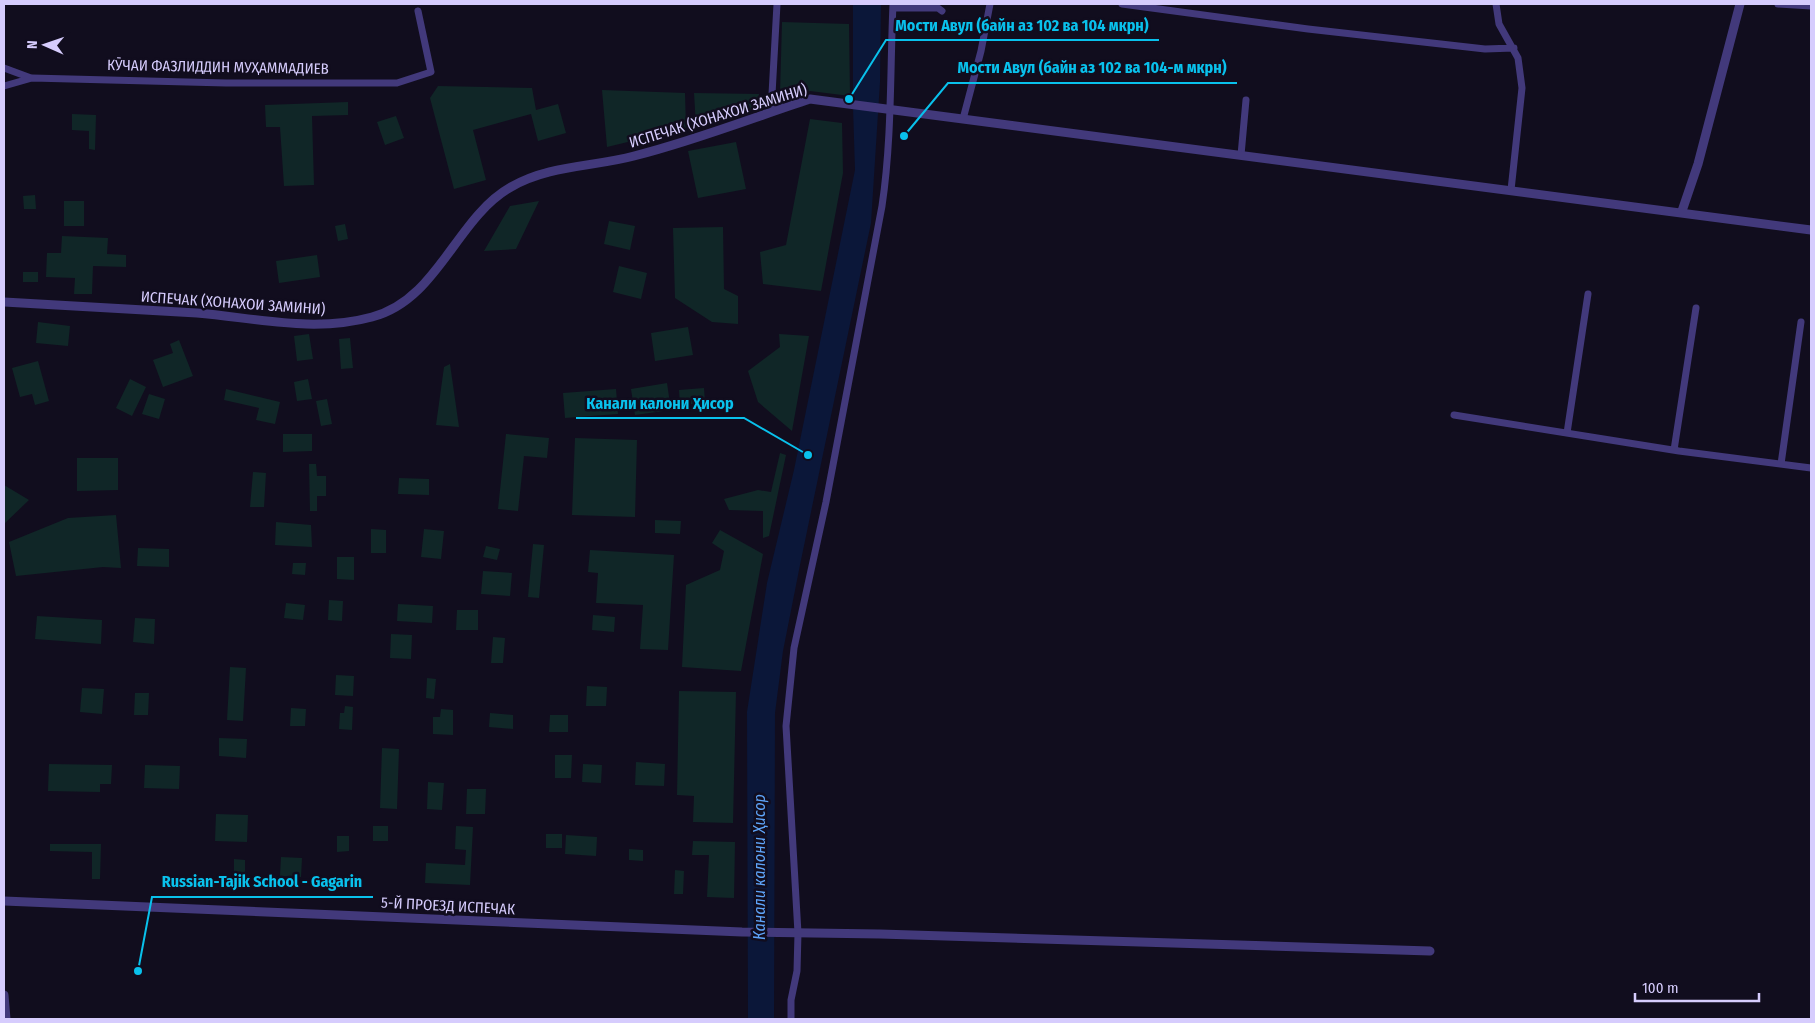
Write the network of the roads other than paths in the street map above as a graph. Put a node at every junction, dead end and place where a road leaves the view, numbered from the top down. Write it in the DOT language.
graph roads {
  1 [pos="777,4"];
  2 [pos="990,4"];
  3 [pos="1122,4"];
  4 [pos="1496,4"];
  5 [pos="1740,4"];
  6 [pos="1778,4"];
  7 [pos="893,6"];
  8 [pos="1811,6"];
  9 [pos="942,11"];
  10 [pos="418,12"];
  11 [pos="1514,48"];
  12 [pos="4,68"];
  13 [pos="32,78"];
  14 [pos="4,86"];
  15 [pos="1246,100"];
  16 [pos="891,108"];
  17 [pos="771,112"];
  18 [pos="963,119"];
  19 [pos="1241,155"];
  20 [pos="1511,190"];
  21 [pos="1682,211"];
  22 [pos="1811,230"];
  23 [pos="1588,294"];
  24 [pos="4,302"];
  25 [pos="1696,308"];
  26 [pos="1801,322"];
  27 [pos="1454,415"];
  28 [pos="1567,433"];
  29 [pos="1674,450"];
  30 [pos="1781,464"];
  31 [pos="1811,468"];
  32 [pos="4,901"];
  33 [pos="798,933"];
  34 [pos="1430,951"];
  35 [pos="4,995"];
  36 [pos="6,1019"];
  37 [pos="791,1019"];
  1 -- 17 [label="street"];
  2 -- 18 [label="street"];
  3 -- 11 [label="street"];
  4 -- 11 [label="street"];
  5 -- 21 [label="street"];
  6 -- 8 [label="street"];
  7 -- 9 [label="street"];
  7 -- 16 [label="street"];
  10 -- 13 [label="street, КӮЧАИ ФАЗЛИДДИН МУҲАММАДИЕВ"];
  11 -- 20 [label="street"];
  12 -- 13 [label="street"];
  13 -- 14 [label="street, КӮЧАИ ФАЗЛИДДИН МУҲАММАДИЕВ"];
  15 -- 19 [label="street"];
  16 -- 17 [label="street, ИСПЕЧАК (ХОНАХОИ ЗАМИНИ)"];
  16 -- 18 [label="street, ИСПЕЧАК (ХОНАХОИ ЗАМИНИ)"];
  16 -- 33 [label="street"];
  17 -- 24 [label="street, ИСПЕЧАК (ХОНАХОИ ЗАМИНИ)"];
  18 -- 19 [label="street, ИСПЕЧАК (ХОНАХОИ ЗАМИНИ)"];
  19 -- 20 [label="street, ИСПЕЧАК (ХОНАХОИ ЗАМИНИ)"];
  20 -- 21 [label="street, ИСПЕЧАК (ХОНАХОИ ЗАМИНИ)"];
  21 -- 22 [label="street, ИСПЕЧАК (ХОНАХОИ ЗАМИНИ)"];
  23 -- 28 [label="street"];
  25 -- 29 [label="street"];
  26 -- 30 [label="street"];
  27 -- 28 [label="street"];
  28 -- 29 [label="street"];
  29 -- 30 [label="street"];
  30 -- 31 [label="street"];
  32 -- 33 [label="street, 5-Й ПРОЕЗД ИСПЕЧАК"];
  33 -- 34 [label="street, 5-Й ПРОЕЗД ИСПЕЧАК"];
  33 -- 37 [label="street"];
  35 -- 36 [label="street"];
}
